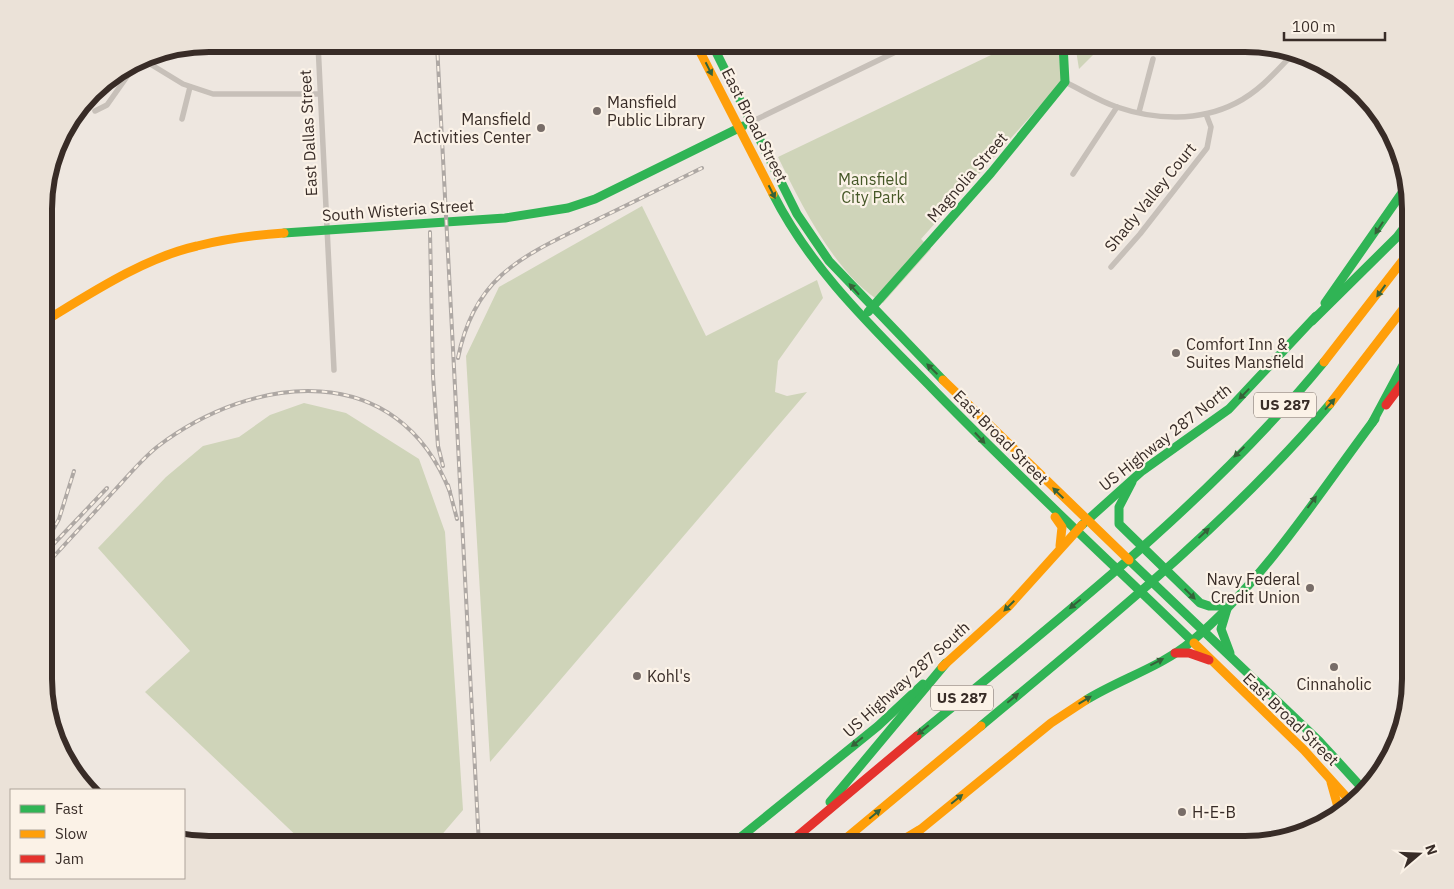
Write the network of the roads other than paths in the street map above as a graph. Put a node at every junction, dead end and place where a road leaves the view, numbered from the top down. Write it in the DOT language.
graph roads {
  1 [pos="895,52"];
  2 [pos="1063,52"];
  3 [pos="318,53"];
  4 [pos="700,53"];
  5 [pos="716,53"];
  6 [pos="1153,59"];
  7 [pos="1288,59"];
  8 [pos="151,64"];
  9 [pos="127,76"];
  10 [pos="1065,82"];
  11 [pos="190,87"];
  12 [pos="319,94"];
  13 [pos="1117,107"];
  14 [pos="95,111"];
  15 [pos="1139,112"];
  16 [pos="1206,114"];
  17 [pos="182,119"];
  18 [pos="751,122"];
  19 [pos="740,128"];
  20 [pos="1073,174"];
  21 [pos="1400,195"];
  22 [pos="797,214"];
  23 [pos="786,220"];
  24 [pos="327,229"];
  25 [pos="1401,232"];
  26 [pos="829,261"];
  27 [pos="1401,263"];
  28 [pos="818,267"];
  29 [pos="1111,267"];
  30 [pos="872,308"];
  31 [pos="1401,312"];
  32 [pos="52,317"];
  33 [pos="863,318"];
  34 [pos="1312,321"];
  35 [pos="920,357"];
  36 [pos="911,366"];
  37 [pos="1401,369"];
  38 [pos="334,370"];
  39 [pos="1401,385"];
  40 [pos="1372,423"];
  41 [pos="1005,440"];
  42 [pos="993,452"];
  43 [pos="1134,478"];
  44 [pos="1047,504"];
  45 [pos="1086,520"];
  46 [pos="1076,530"];
  47 [pos="1060,549"];
  48 [pos="1228,606"];
  49 [pos="1203,630"];
  50 [pos="1192,640"];
  51 [pos="1175,653"];
  52 [pos="1233,657"];
  53 [pos="1213,662"];
  54 [pos="946,663"];
  55 [pos="1330,777"];
  56 [pos="1360,786"];
  57 [pos="1347,798"];
  58 [pos="1338,806"];
  59 [pos="812,824"];
  60 [pos="919,830"];
  61 [pos="742,836"];
  62 [pos="797,836"];
  63 [pos="849,836"];
  64 [pos="909,836"];
  65 [pos="912,836"];
  1 -- 18 [label="street"];
  2 -- 10 [label="main road"];
  3 -- 12 [label="street, East Dallas Street"];
  4 -- 19 [label="main road, East Broad Street, one-way"];
  5 -- 18 [label="main road, East Broad Street"];
  6 -- 15 [label="street"];
  7 -- 16 [label="street"];
  8 -- 11 [label="street"];
  9 -- 14 [label="street"];
  10 -- 13 [label="street"];
  10 -- 30 [label="main road, Magnolia Street"];
  11 -- 12 [label="street"];
  11 -- 17 [label="street"];
  12 -- 24 [label="street, East Dallas Street"];
  13 -- 15 [label="street"];
  13 -- 20 [label="street"];
  15 -- 16 [label="street"];
  16 -- 29 [label="street, Shady Valley Court"];
  18 -- 19 [label="main road, South Wisteria Street"];
  18 -- 22 [label="main road, East Broad Street"];
  19 -- 23 [label="main road, East Broad Street, one-way"];
  19 -- 24 [label="main road, South Wisteria Street"];
  21 -- 34 [label="main road, US Highway 287 North, one-way"];
  22 -- 23 [label="main road"];
  22 -- 26 [label="main road, East Broad Street"];
  23 -- 28 [label="main road, East Broad Street"];
  24 -- 32 [label="main road, South Wisteria Street"];
  24 -- 38 [label="street, East Dallas Street"];
  25 -- 34 [label="main road"];
  26 -- 28 [label="main road"];
  30 -- 26 [label="main road, East Broad Street, one-way"];
  27 -- 59 [label="main road, US 287, one-way"];
  28 -- 33 [label="main road, East Broad Street"];
  30 -- 33 [label="main road, Magnolia Street"];
  30 -- 35 [label="main road, East Broad Street"];
  63 -- 31 [label="main road, US 287, one-way"];
  33 -- 36 [label="main road, East Broad Street"];
  34 -- 43 [label="main road, US Highway 287 North, one-way"];
  35 -- 36 [label="main road"];
  41 -- 35 [label="main road, East Broad Street, one-way"];
  36 -- 42 [label="main road, East Broad Street, one-way"];
  37 -- 40 [label="main road"];
  39 -- 40 [label="main road"];
  48 -- 40 [label="main road, one-way"];
  41 -- 42 [label="main road"];
  45 -- 41 [label="main road, East Broad Street, one-way"];
  42 -- 44 [label="main road, East Broad Street"];
  43 -- 45 [label="main road, US Highway 287 North"];
  43 -- 48 [label="main road, one-way"];
  44 -- 46 [label="main road, East Broad Street"];
  44 -- 47 [label="main road"];
  45 -- 46 [label="main road, US Highway 287 South"];
  45 -- 49 [label="main road, East Broad Street"];
  46 -- 47 [label="main road, US Highway 287 South"];
  46 -- 50 [label="main road, East Broad Street"];
  47 -- 54 [label="main road, US Highway 287 South, one-way"];
  48 -- 49 [label="main road"];
  48 -- 52 [label="main road"];
  49 -- 50 [label="main road"];
  49 -- 52 [label="main road, East Broad Street"];
  50 -- 51 [label="main road"];
  50 -- 53 [label="main road, East Broad Street"];
  51 -- 53 [label="main road"];
  60 -- 51 [label="main road, one-way"];
  52 -- 56 [label="main road, East Broad Street"];
  53 -- 55 [label="main road, East Broad Street"];
  54 -- 59 [label="main road"];
  54 -- 61 [label="main road, US Highway 287 South, one-way"];
  55 -- 57 [label="main road, East Broad Street"];
  55 -- 58 [label="main road"];
  59 -- 62 [label="main road, US 287"];
  60 -- 64 [label="main road"];
  60 -- 65 [label="main road"];
}
